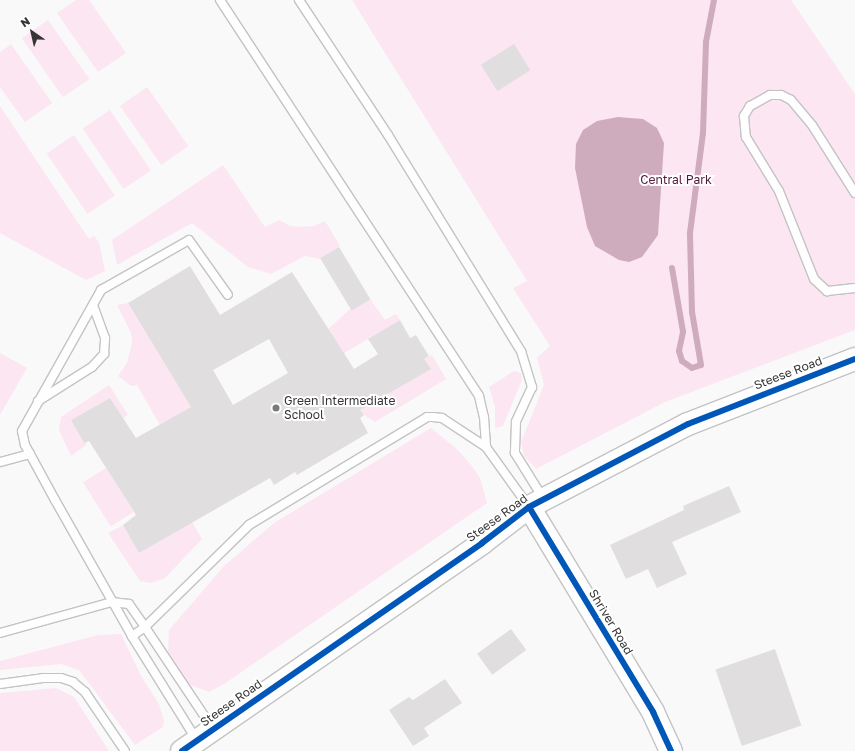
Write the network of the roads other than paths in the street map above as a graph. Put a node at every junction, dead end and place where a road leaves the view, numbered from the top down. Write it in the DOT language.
graph roads {
  1 [pos="220,0"];
  2 [pos="299,0"];
  3 [pos="855,193"];
  4 [pos="855,288"];
  5 [pos="228,295"];
  6 [pos="92,305"];
  7 [pos="855,360"];
  8 [pos="37,401"];
  9 [pos="486,447"];
  10 [pos="30,454"];
  11 [pos="0,462"];
  12 [pos="536,503"];
  13 [pos="112,602"];
  14 [pos="144,627"];
  15 [pos="0,633"];
  16 [pos="132,636"];
  17 [pos="0,684"];
  18 [pos="197,740"];
  19 [pos="125,751"];
  20 [pos="671,751"];
  1 -- 9 [label="lane"];
  2 -- 12 [label="lane"];
  3 -- 4 [label="lane"];
  5 -- 6 [label="lane"];
  6 -- 8 [label="lane"];
  6 -- 8 [label="lane"];
  7 -- 12 [label="street, Steese Road"];
  8 -- 10 [label="lane"];
  9 -- 12 [label="lane"];
  9 -- 14 [label="lane"];
  10 -- 11 [label="lane"];
  10 -- 13 [label="lane"];
  12 -- 18 [label="street, Steese Road"];
  12 -- 20 [label="street, Shriver Road"];
  13 -- 14 [label="lane"];
  13 -- 15 [label="lane"];
  13 -- 16 [label="lane"];
  14 -- 16 [label="lane"];
  14 -- 18 [label="lane"];
  16 -- 18 [label="lane"];
  17 -- 19 [label="lane"];
}
